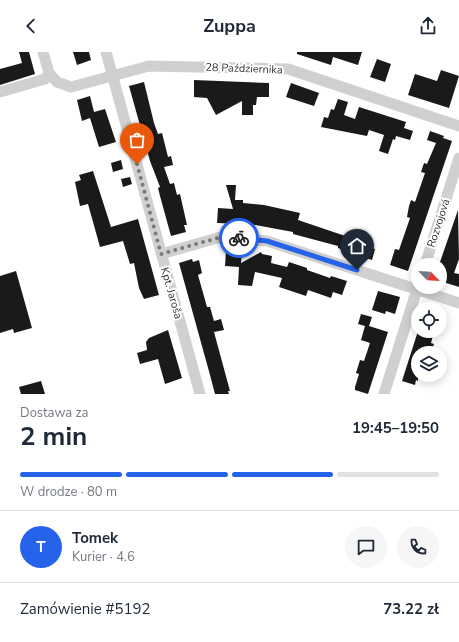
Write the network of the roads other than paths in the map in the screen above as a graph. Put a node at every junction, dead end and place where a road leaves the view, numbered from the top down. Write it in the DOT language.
graph roads {
  1 [pos="43,52"];
  2 [pos="106,52"];
  3 [pos="49,73"];
  4 [pos="112,75"];
  5 [pos="0,92"];
  6 [pos="459,126"];
  7 [pos="459,158"];
  8 [pos="161,254"];
  9 [pos="427,258"];
  10 [pos="411,286"];
  11 [pos="416,294"];
  12 [pos="434,294"];
  13 [pos="459,303"];
  14 [pos="200,394"];
  15 [pos="384,394"];
  1 -- 3 [label="street"];
  2 -- 4 [label="street, Kpt. Jaroša"];
  3 -- 4 [label="street, 28 Października"];
  3 -- 5 [label="street"];
  4 -- 6 [label="street, 28 Października"];
  4 -- 8 [label="street, Kpt. Jaroša"];
  7 -- 9 [label="street, Rozvojová"];
  8 -- 10 [label="street"];
  8 -- 14 [label="street, Kpt. Jaroša"];
  11 -- 15 [label="street"];
  12 -- 13 [label="street"];
}
